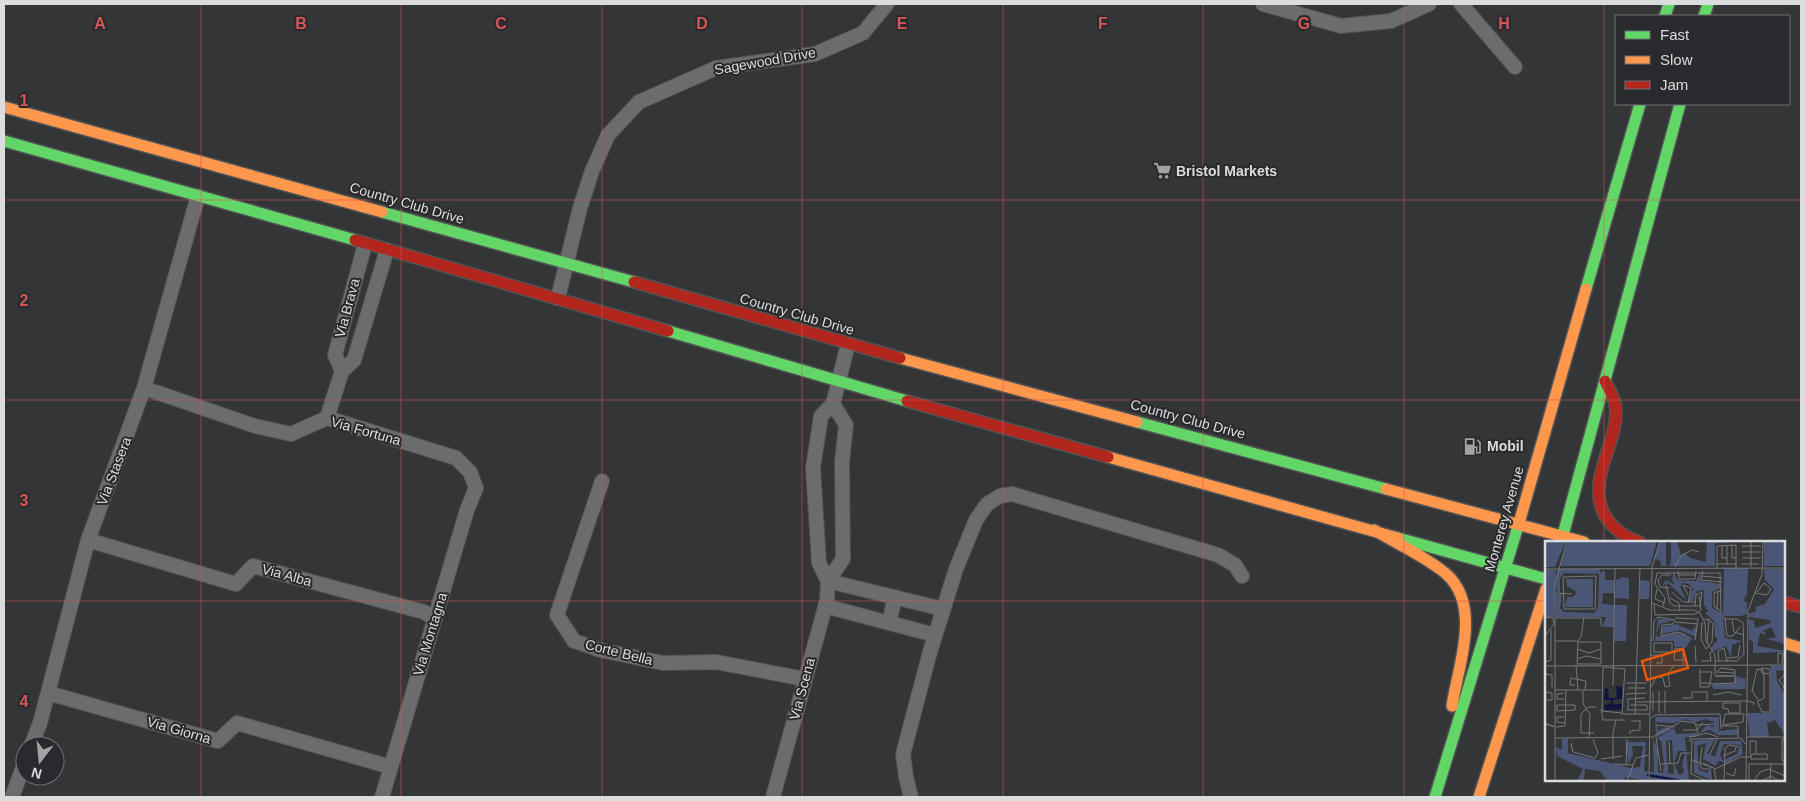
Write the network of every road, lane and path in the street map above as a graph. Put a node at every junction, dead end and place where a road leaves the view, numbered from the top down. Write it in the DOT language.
graph roads {
  1 [pos="887,4"];
  2 [pos="1263,4"];
  3 [pos="1429,4"];
  4 [pos="1461,4"];
  5 [pos="1515,67"];
  6 [pos="1640,105"];
  7 [pos="1680,105"];
  8 [pos="4,107"];
  9 [pos="4,141"];
  10 [pos="198,196"];
  11 [pos="365,244"];
  12 [pos="387,250"];
  13 [pos="566,263"];
  14 [pos="558,298"];
  15 [pos="848,344"];
  16 [pos="342,371"];
  17 [pos="1605,381"];
  18 [pos="839,382"];
  19 [pos="144,388"];
  20 [pos="832,404"];
  21 [pos="327,418"];
  22 [pos="470,472"];
  23 [pos="602,481"];
  24 [pos="1518,523"];
  25 [pos="1374,530"];
  26 [pos="1562,539"];
  27 [pos="88,540"];
  28 [pos="1577,541"];
  29 [pos="1636,541"];
  30 [pos="1506,567"];
  31 [pos="1242,576"];
  32 [pos="1545,579"];
  33 [pos="828,581"];
  34 [pos="1545,592"];
  35 [pos="895,597"];
  36 [pos="1785,602"];
  37 [pos="825,606"];
  38 [pos="1801,607"];
  39 [pos="943,609"];
  40 [pos="435,619"];
  41 [pos="889,623"];
  42 [pos="935,635"];
  43 [pos="1785,644"];
  44 [pos="1801,648"];
  45 [pos="805,679"];
  46 [pos="48,693"];
  47 [pos="34,736"];
  48 [pos="1445,764"];
  49 [pos="391,767"];
  50 [pos="382,797"];
  51 [pos="773,797"];
  52 [pos="911,797"];
  53 [pos="1435,797"];
  54 [pos="1480,797"];
  1 -- 13 [label="street, Sagewood Drive"];
  2 -- 3 [label="street"];
  4 -- 5 [label="street"];
  6 -- 24 [label="main road, Monterey Avenue"];
  7 -- 17 [label="main road"];
  8 -- 13 [label="main road, Country Club Drive"];
  9 -- 10 [label="main road"];
  10 -- 11 [label="main road"];
  10 -- 19 [label="street, Via Stasera"];
  11 -- 12 [label="main road"];
  11 -- 16 [label="street, Via Brava"];
  12 -- 14 [label="main road"];
  12 -- 16 [label="street, Via Brava"];
  13 -- 14 [label="street, Sagewood Drive"];
  13 -- 15 [label="main road, Country Club Drive"];
  14 -- 18 [label="main road"];
  15 -- 18 [label="street, Via Scena"];
  15 -- 24 [label="main road, Country Club Drive"];
  16 -- 21 [label="street, Via Brava"];
  17 -- 26 [label="main road"];
  17 -- 29 [label="main road"];
  18 -- 20 [label="street, Via Scena"];
  18 -- 25 [label="main road"];
  19 -- 21 [label="street, Via Fortuna"];
  19 -- 27 [label="street, Via Stasera"];
  20 -- 33 [label="street, Via Scena"];
  20 -- 33 [label="street, Via Scena"];
  21 -- 22 [label="street, Via Fortuna"];
  22 -- 40 [label="street, Via Montagna"];
  23 -- 45 [label="street, Corte Bella"];
  24 -- 26 [label="main road, Country Club Drive"];
  24 -- 30 [label="main road, Monterey Avenue"];
  25 -- 30 [label="main road"];
  25 -- 48 [label="main road"];
  26 -- 28 [label="main road, Country Club Drive"];
  27 -- 40 [label="street, Via Alba"];
  27 -- 46 [label="street, Via Stasera"];
  30 -- 32 [label="main road"];
  30 -- 48 [label="main road, Monterey Avenue"];
  31 -- 39 [label="street"];
  33 -- 35 [label="street"];
  33 -- 37 [label="street, Via Scena"];
  34 -- 54 [label="main road"];
  35 -- 39 [label="street"];
  35 -- 41 [label="street"];
  36 -- 38 [label="main road"];
  37 -- 41 [label="street"];
  37 -- 45 [label="street, Via Scena"];
  39 -- 42 [label="street"];
  40 -- 49 [label="street, Via Montagna"];
  41 -- 42 [label="street"];
  42 -- 52 [label="street"];
  43 -- 44 [label="main road"];
  45 -- 51 [label="street, Via Scena"];
  46 -- 47 [label="street, Via Stasera"];
  46 -- 49 [label="street, Via Giorna"];
  48 -- 53 [label="main road, Monterey Avenue"];
  49 -- 50 [label="street, Via Montagna"];
}
